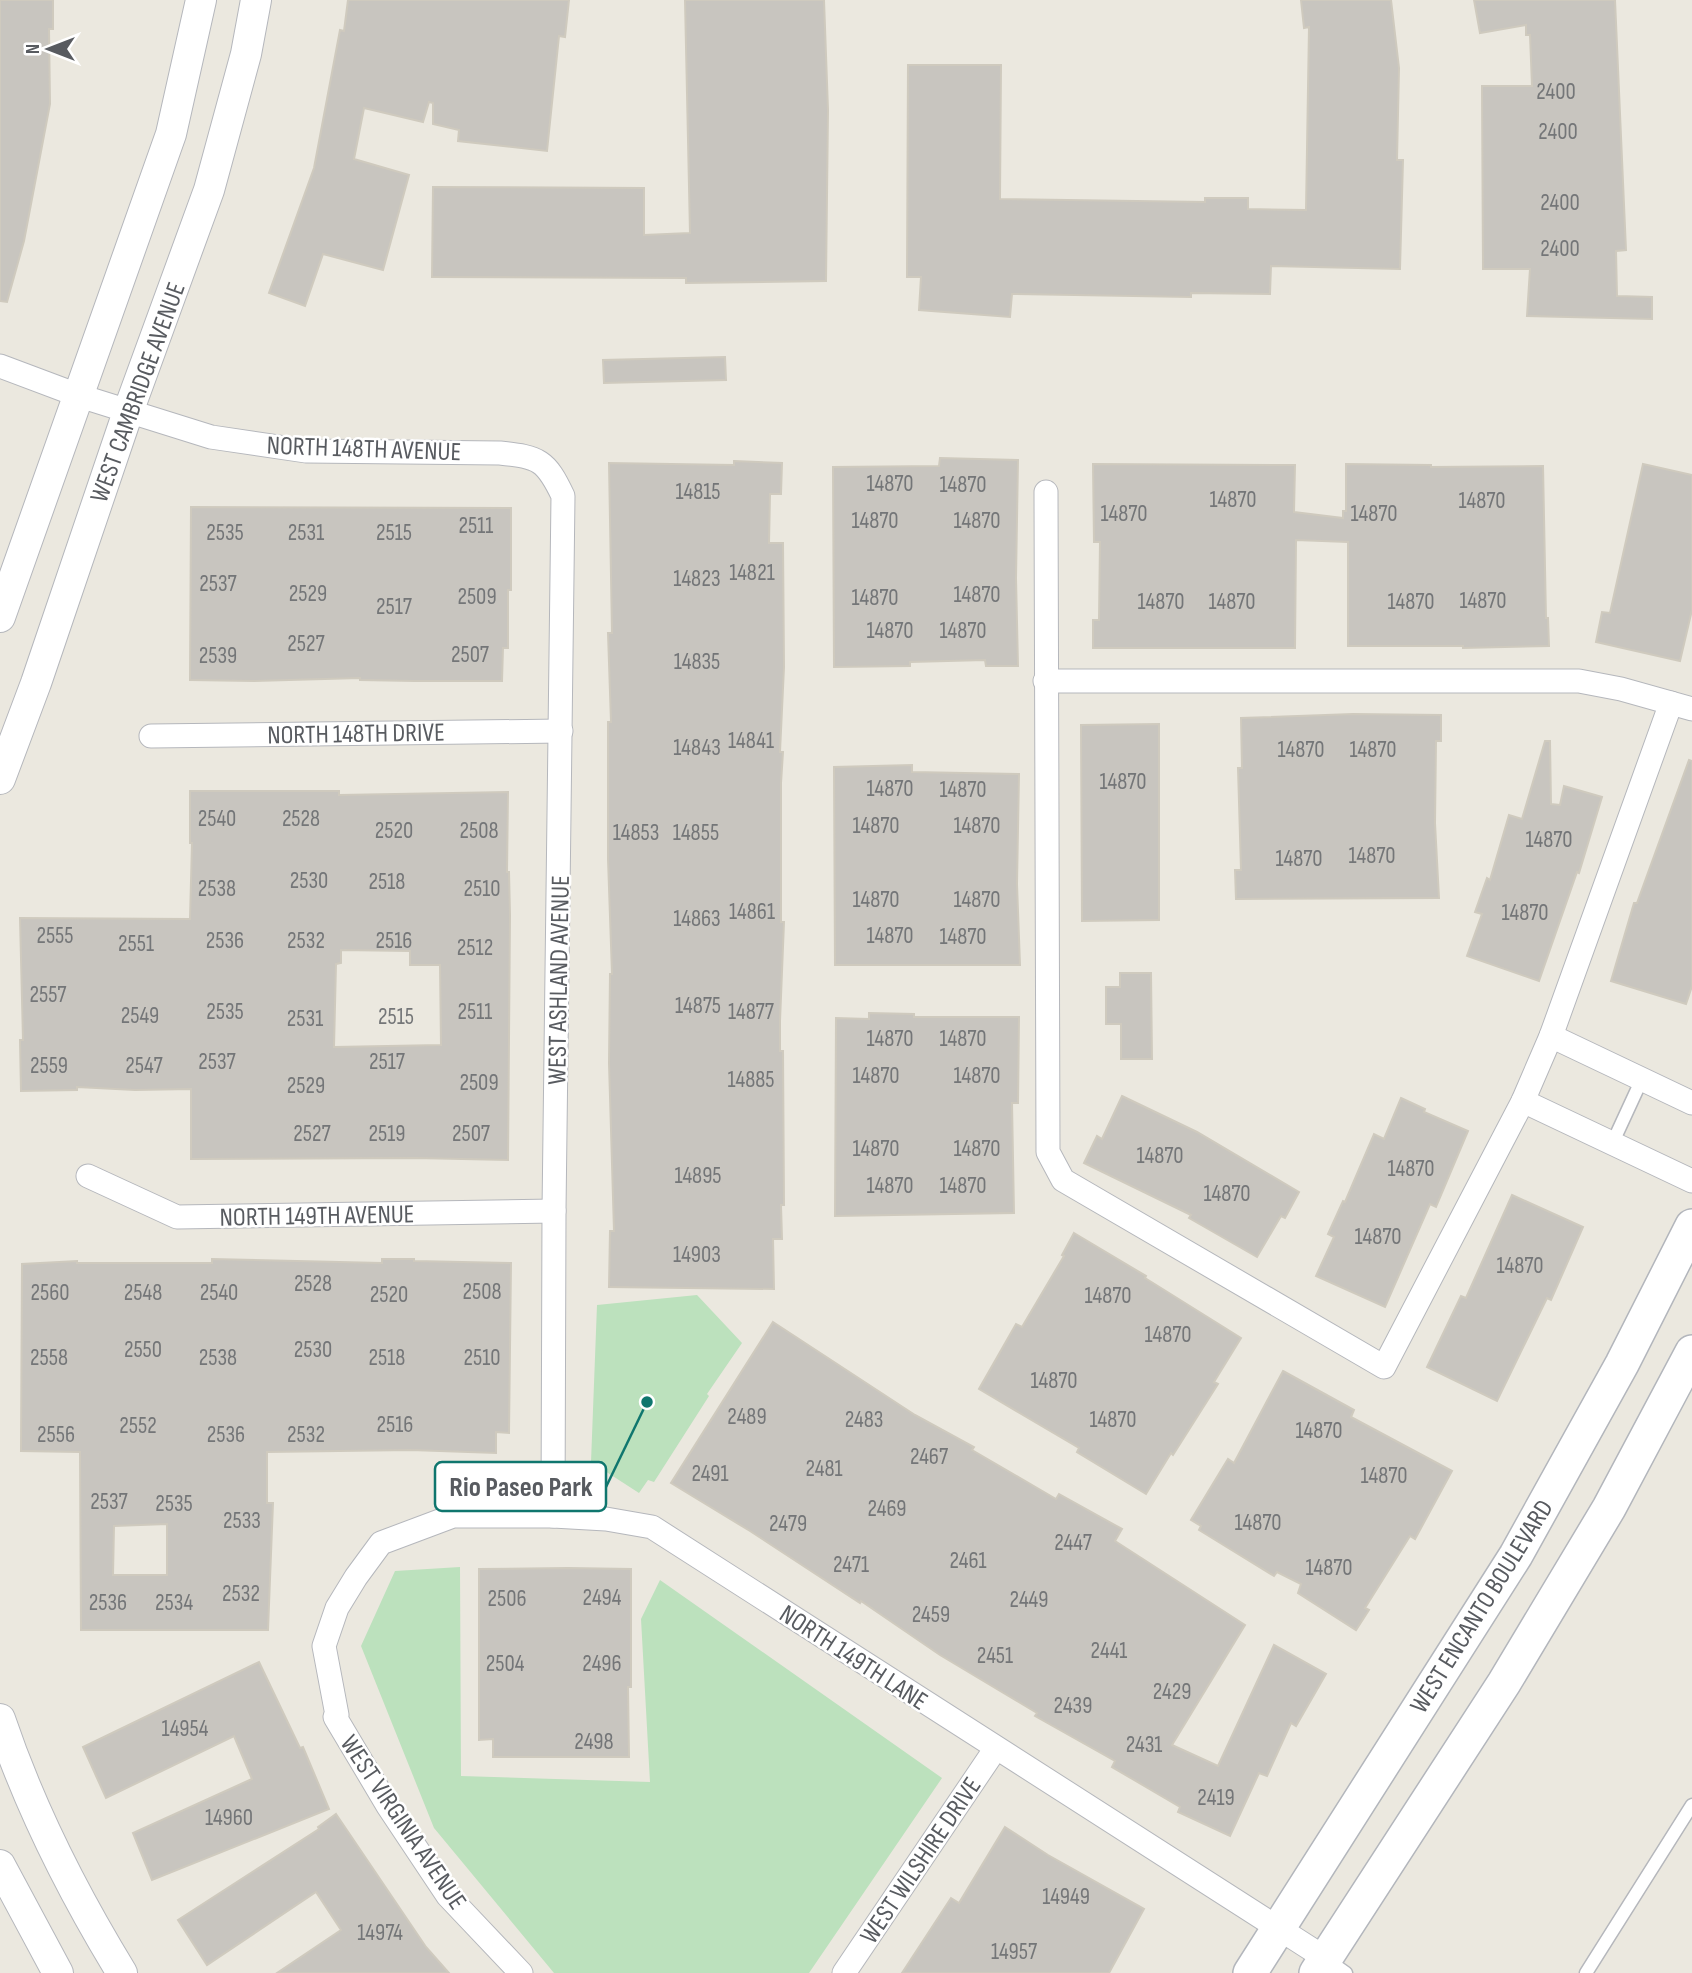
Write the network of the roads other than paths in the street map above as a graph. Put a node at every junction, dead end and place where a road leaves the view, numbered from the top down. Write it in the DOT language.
graph roads {
  1 [pos="201,0"];
  2 [pos="256,0"];
  3 [pos="0,366"];
  4 [pos="80,396"];
  5 [pos="128,412"];
  6 [pos="531,456"];
  7 [pos="1046,492"];
  8 [pos="0,617"];
  9 [pos="1045,681"];
  10 [pos="1682,706"];
  11 [pos="562,731"];
  12 [pos="151,736"];
  13 [pos="0,779"];
  14 [pos="1551,1036"];
  15 [pos="1642,1079"];
  16 [pos="1523,1101"];
  17 [pos="1692,1103"];
  18 [pos="1612,1144"];
  19 [pos="88,1176"];
  20 [pos="1692,1181"];
  21 [pos="554,1211"];
  22 [pos="1692,1226"];
  23 [pos="1692,1352"];
  24 [pos="553,1516"];
  25 [pos="356,1577"];
  26 [pos="0,1720"];
  27 [pos="996,1748"];
  28 [pos="1692,1805"];
  29 [pos="0,1865"];
  30 [pos="1278,1929"];
  31 [pos="1329,1968"];
  32 [pos="58,1973"];
  33 [pos="122,1973"];
  34 [pos="521,1973"];
  35 [pos="844,1973"];
  36 [pos="1250,1973"];
  37 [pos="1586,1973"];
  1 -- 4 [label="street, WEST CAMBRIDGE AVENUE"];
  2 -- 5 [label="street, WEST CAMBRIDGE AVENUE"];
  3 -- 4 [label="street, NORTH 148TH AVENUE"];
  4 -- 5 [label="street, NORTH 148TH AVENUE"];
  4 -- 8 [label="street, WEST CAMBRIDGE AVENUE"];
  5 -- 6 [label="street, NORTH 148TH AVENUE"];
  5 -- 13 [label="street, WEST CAMBRIDGE AVENUE"];
  6 -- 11 [label="street, WEST ASHLAND AVENUE"];
  7 -- 9 [label="street"];
  9 -- 10 [label="street"];
  9 -- 16 [label="street"];
  10 -- 14 [label="street"];
  11 -- 12 [label="street, NORTH 148TH DRIVE"];
  11 -- 21 [label="street, WEST ASHLAND AVENUE"];
  14 -- 15 [label="street"];
  14 -- 16 [label="street"];
  15 -- 17 [label="street"];
  15 -- 18 [label="lane"];
  16 -- 18 [label="street"];
  18 -- 20 [label="street"];
  19 -- 21 [label="street, NORTH 149TH AVENUE"];
  21 -- 24 [label="street, WEST ASHLAND AVENUE"];
  22 -- 30 [label="main road, WEST ENCANTO BOULEVARD"];
  23 -- 31 [label="main road"];
  24 -- 25 [label="street, NORTH 149TH LANE"];
  24 -- 27 [label="street, NORTH 149TH LANE"];
  25 -- 34 [label="street, WEST VIRGINIA AVENUE"];
  26 -- 33 [label="street"];
  27 -- 30 [label="street, NORTH 149TH LANE"];
  27 -- 35 [label="street, WEST WILSHIRE DRIVE"];
  28 -- 37 [label="lane"];
  29 -- 32 [label="street"];
  30 -- 31 [label="street, NORTH 149TH LANE"];
  30 -- 36 [label="main road, WEST ENCANTO BOULEVARD"];
}
